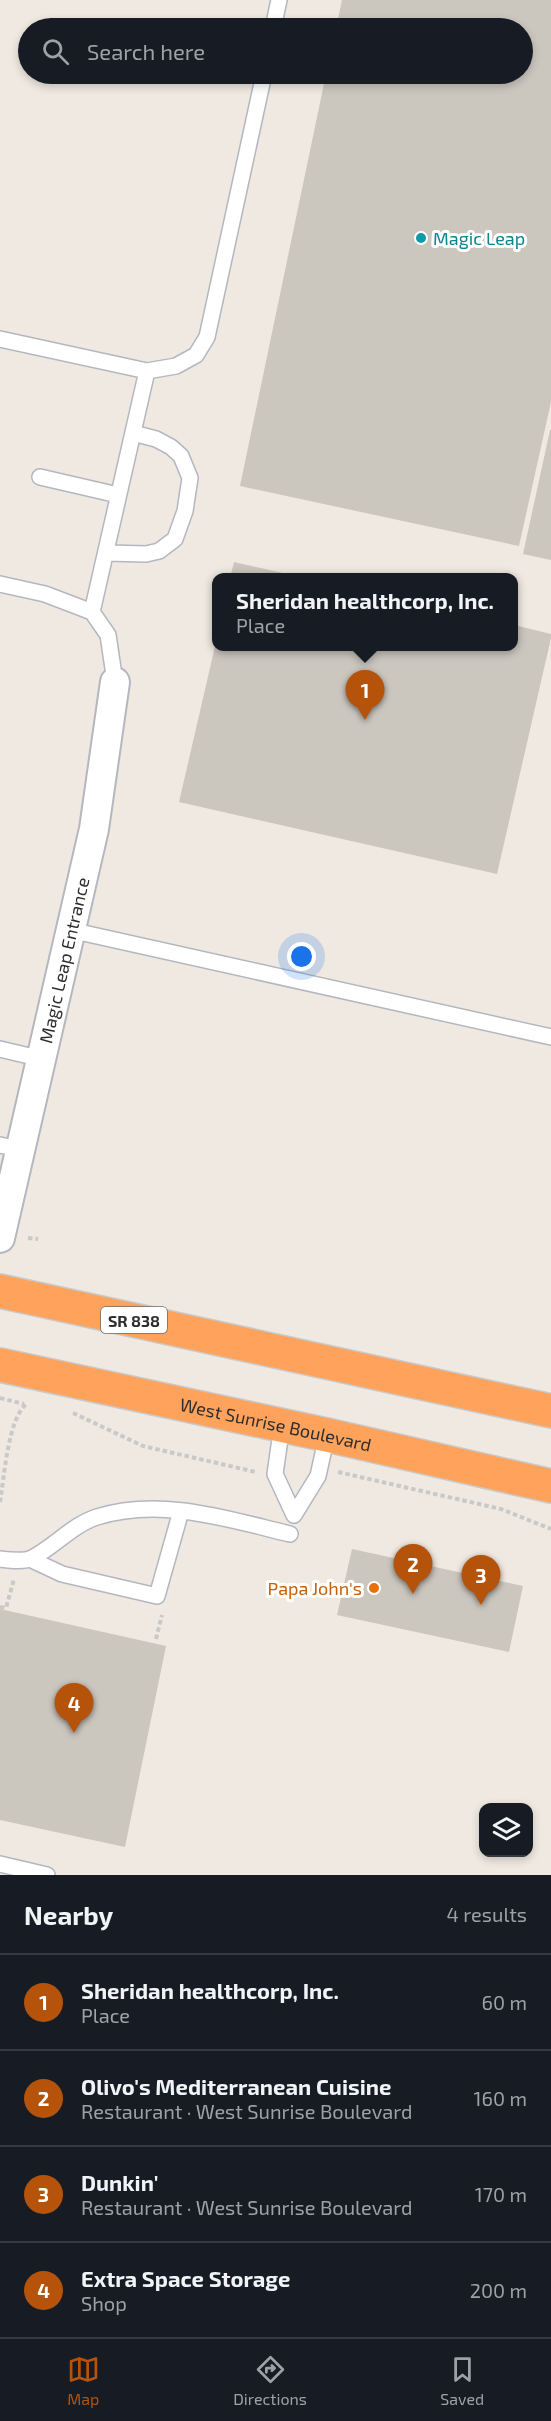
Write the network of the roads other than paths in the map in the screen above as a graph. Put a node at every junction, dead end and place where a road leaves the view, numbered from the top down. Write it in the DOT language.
graph roads {
  1 [pos="279,0"];
  2 [pos="275,18"];
  3 [pos="262,84"];
  4 [pos="0,339"];
  5 [pos="147,371"];
  6 [pos="133,433"];
  7 [pos="40,477"];
  8 [pos="118,495"];
  9 [pos="107,553"];
  10 [pos="0,584"];
  11 [pos="92,612"];
  12 [pos="115,682"];
  13 [pos="70,930"];
  14 [pos="551,1037"];
  15 [pos="0,1049"];
  16 [pos="42,1059"];
  17 [pos="10,1147"];
  18 [pos="0,1238"];
  19 [pos="0,1291"];
  20 [pos="0,1365"];
  21 [pos="551,1411"];
  22 [pos="282,1425"];
  23 [pos="327,1435"];
  24 [pos="551,1486"];
  25 [pos="181,1511"];
  26 [pos="290,1534"];
  27 [pos="0,1559"];
  28 [pos="30,1559"];
  29 [pos="0,1864"];
  30 [pos="47,1875"];
  1 -- 2 [label="lane"];
  3 -- 5 [label="lane"];
  4 -- 5 [label="lane"];
  5 -- 6 [label="lane"];
  6 -- 8 [label="lane"];
  6 -- 9 [label="lane"];
  7 -- 8 [label="lane"];
  8 -- 9 [label="lane"];
  9 -- 11 [label="lane"];
  10 -- 11 [label="lane"];
  11 -- 12 [label="lane"];
  12 -- 13 [label="street, Magic Leap Entrance"];
  13 -- 14 [label="lane"];
  13 -- 16 [label="street, Magic Leap Entrance"];
  15 -- 16 [label="lane"];
  16 -- 17 [label="street, Magic Leap Entrance"];
  17 -- 18 [label="street, Magic Leap Entrance"];
  19 -- 21 [label="highway, SR 838"];
  20 -- 22 [label="highway, West Sunrise Boulevard"];
  22 -- 23 [label="highway, West Sunrise Boulevard"];
  22 -- 23 [label="lane"];
  23 -- 24 [label="highway, West Sunrise Boulevard"];
  25 -- 26 [label="lane"];
  25 -- 28 [label="lane"];
  25 -- 28 [label="lane"];
  27 -- 28 [label="lane"];
  29 -- 30 [label="lane"];
}
